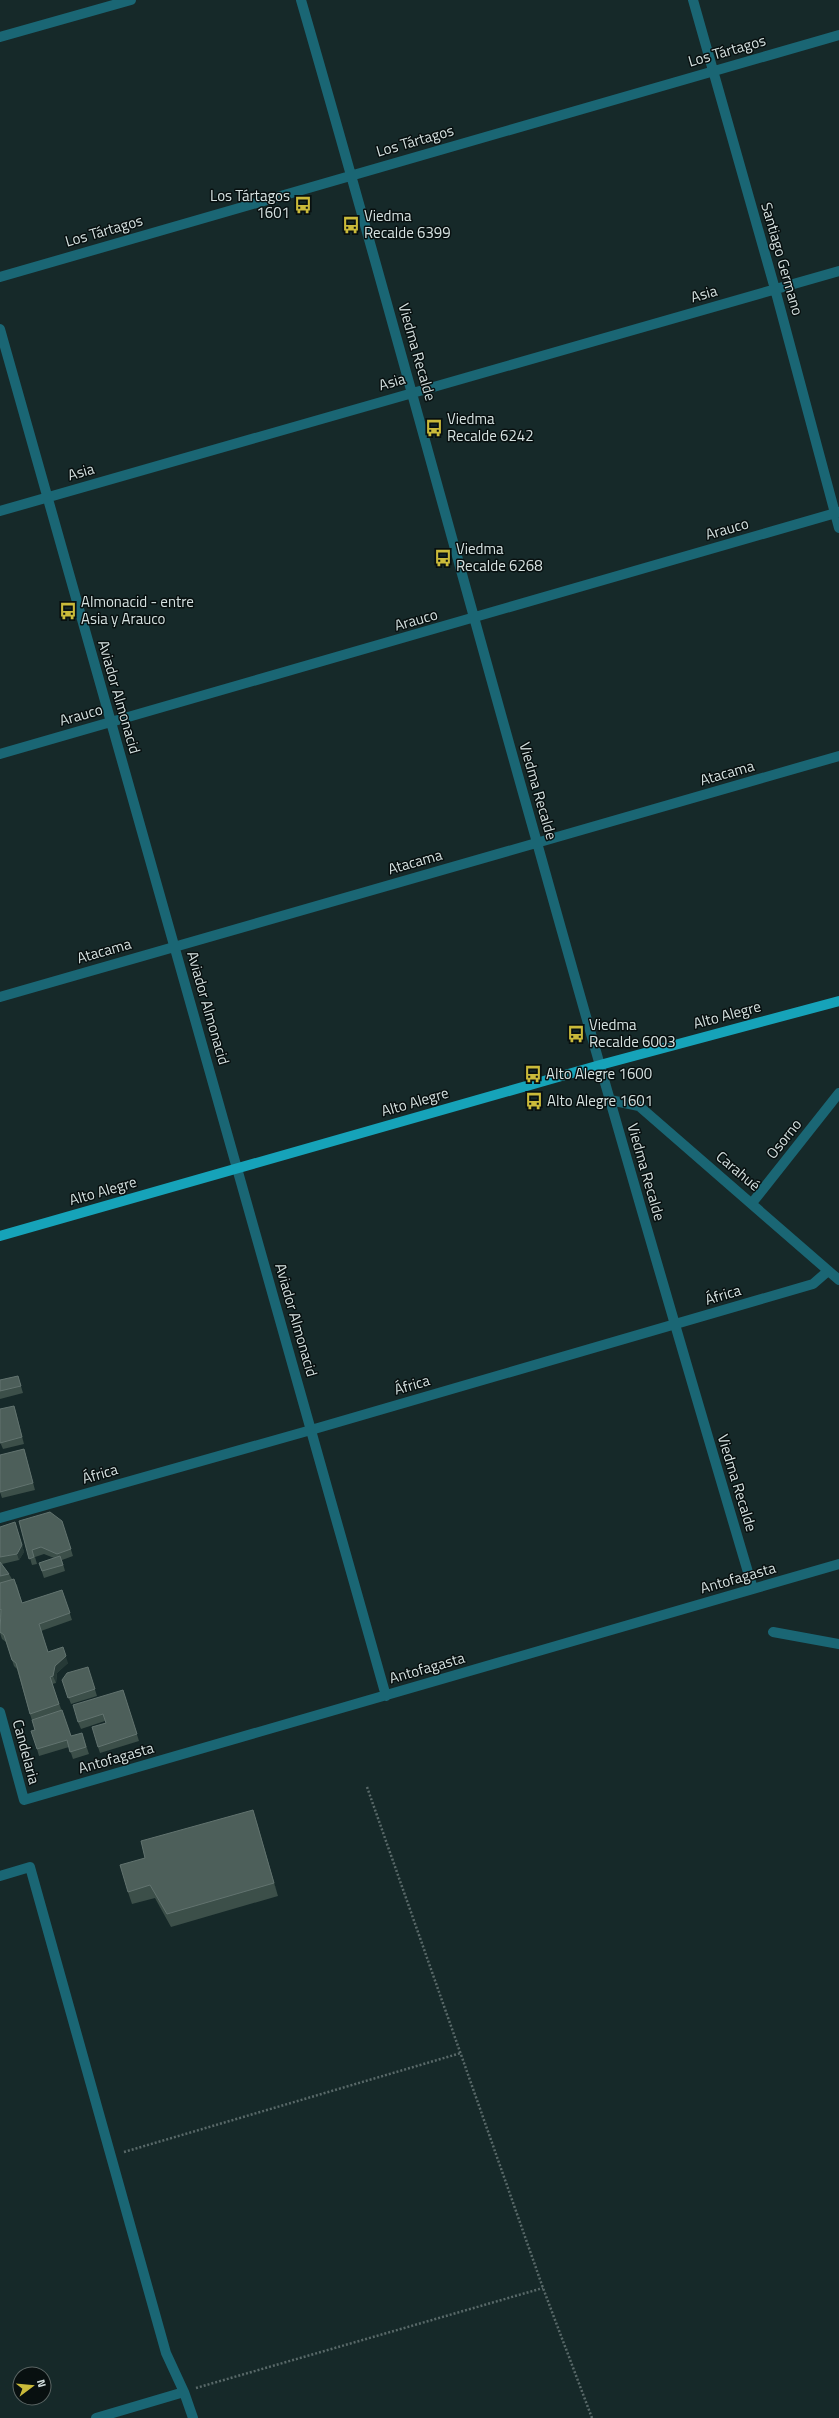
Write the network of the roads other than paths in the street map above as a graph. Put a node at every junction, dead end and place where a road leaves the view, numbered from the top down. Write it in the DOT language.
graph roads {
  1 [pos="131,0"];
  2 [pos="301,0"];
  3 [pos="693,0"];
  4 [pos="839,35"];
  5 [pos="0,37"];
  6 [pos="712,71"];
  7 [pos="352,175"];
  8 [pos="839,271"];
  9 [pos="0,277"];
  10 [pos="775,289"];
  11 [pos="0,329"];
  12 [pos="413,392"];
  13 [pos="46,498"];
  14 [pos="0,510"];
  15 [pos="837,513"];
  16 [pos="839,528"];
  17 [pos="475,619"];
  18 [pos="110,723"];
  19 [pos="0,754"];
  20 [pos="839,756"];
  21 [pos="536,842"];
  22 [pos="174,947"];
  23 [pos="0,997"];
  24 [pos="839,1001"];
  25 [pos="600,1065"];
  26 [pos="839,1093"];
  27 [pos="610,1100"];
  28 [pos="238,1168"];
  29 [pos="752,1202"];
  30 [pos="0,1236"];
  31 [pos="828,1271"];
  32 [pos="839,1280"];
  33 [pos="674,1325"];
  34 [pos="311,1430"];
  35 [pos="0,1518"];
  36 [pos="839,1564"];
  37 [pos="752,1589"];
  38 [pos="773,1632"];
  39 [pos="839,1644"];
  40 [pos="386,1696"];
  41 [pos="0,1712"];
  42 [pos="24,1800"];
  43 [pos="0,1876"];
  44 [pos="184,2392"];
  45 [pos="96,2418"];
  46 [pos="193,2418"];
  1 -- 5 [label="street"];
  2 -- 7 [label="street, Viedma Recalde"];
  3 -- 6 [label="street, Santiago Germano"];
  4 -- 6 [label="street, Los Tártagos"];
  6 -- 7 [label="street, Los Tártagos"];
  6 -- 10 [label="street, Santiago Germano"];
  7 -- 9 [label="street, Los Tártagos"];
  7 -- 12 [label="street, Viedma Recalde"];
  8 -- 10 [label="street, Asia"];
  10 -- 12 [label="street, Asia"];
  10 -- 15 [label="street, Santiago Germano"];
  11 -- 13 [label="street, Aviador Almonacid"];
  12 -- 13 [label="street, Asia"];
  12 -- 17 [label="street, Viedma Recalde"];
  13 -- 14 [label="street, Asia"];
  13 -- 18 [label="street, Aviador Almonacid"];
  15 -- 16 [label="street, Santiago Germano"];
  15 -- 17 [label="street, Arauco"];
  17 -- 18 [label="street, Arauco"];
  17 -- 21 [label="street, Viedma Recalde"];
  18 -- 19 [label="street, Arauco"];
  18 -- 22 [label="street, Aviador Almonacid"];
  20 -- 21 [label="street, Atacama"];
  21 -- 22 [label="street, Atacama"];
  21 -- 25 [label="street, Viedma Recalde"];
  22 -- 23 [label="street, Atacama"];
  22 -- 28 [label="street, Aviador Almonacid"];
  24 -- 25 [label="main road, Alto Alegre"];
  25 -- 27 [label="street, Viedma Recalde"];
  25 -- 28 [label="main road, Alto Alegre"];
  26 -- 29 [label="street, Osorno"];
  27 -- 29 [label="street, Carahué"];
  27 -- 33 [label="street, Viedma Recalde"];
  28 -- 30 [label="main road, Alto Alegre"];
  28 -- 34 [label="street, Aviador Almonacid"];
  29 -- 31 [label="street, Carahué"];
  31 -- 32 [label="street, Carahué"];
  31 -- 33 [label="street, África"];
  33 -- 34 [label="street, África"];
  33 -- 37 [label="street, Viedma Recalde"];
  34 -- 35 [label="street, África"];
  34 -- 40 [label="street, Aviador Almonacid"];
  36 -- 37 [label="street, Antofagasta"];
  37 -- 40 [label="street, Antofagasta"];
  38 -- 39 [label="street"];
  40 -- 42 [label="street, Antofagasta"];
  41 -- 42 [label="street, Candelaria"];
  43 -- 44 [label="street"];
  44 -- 45 [label="street"];
  44 -- 46 [label="street"];
}
